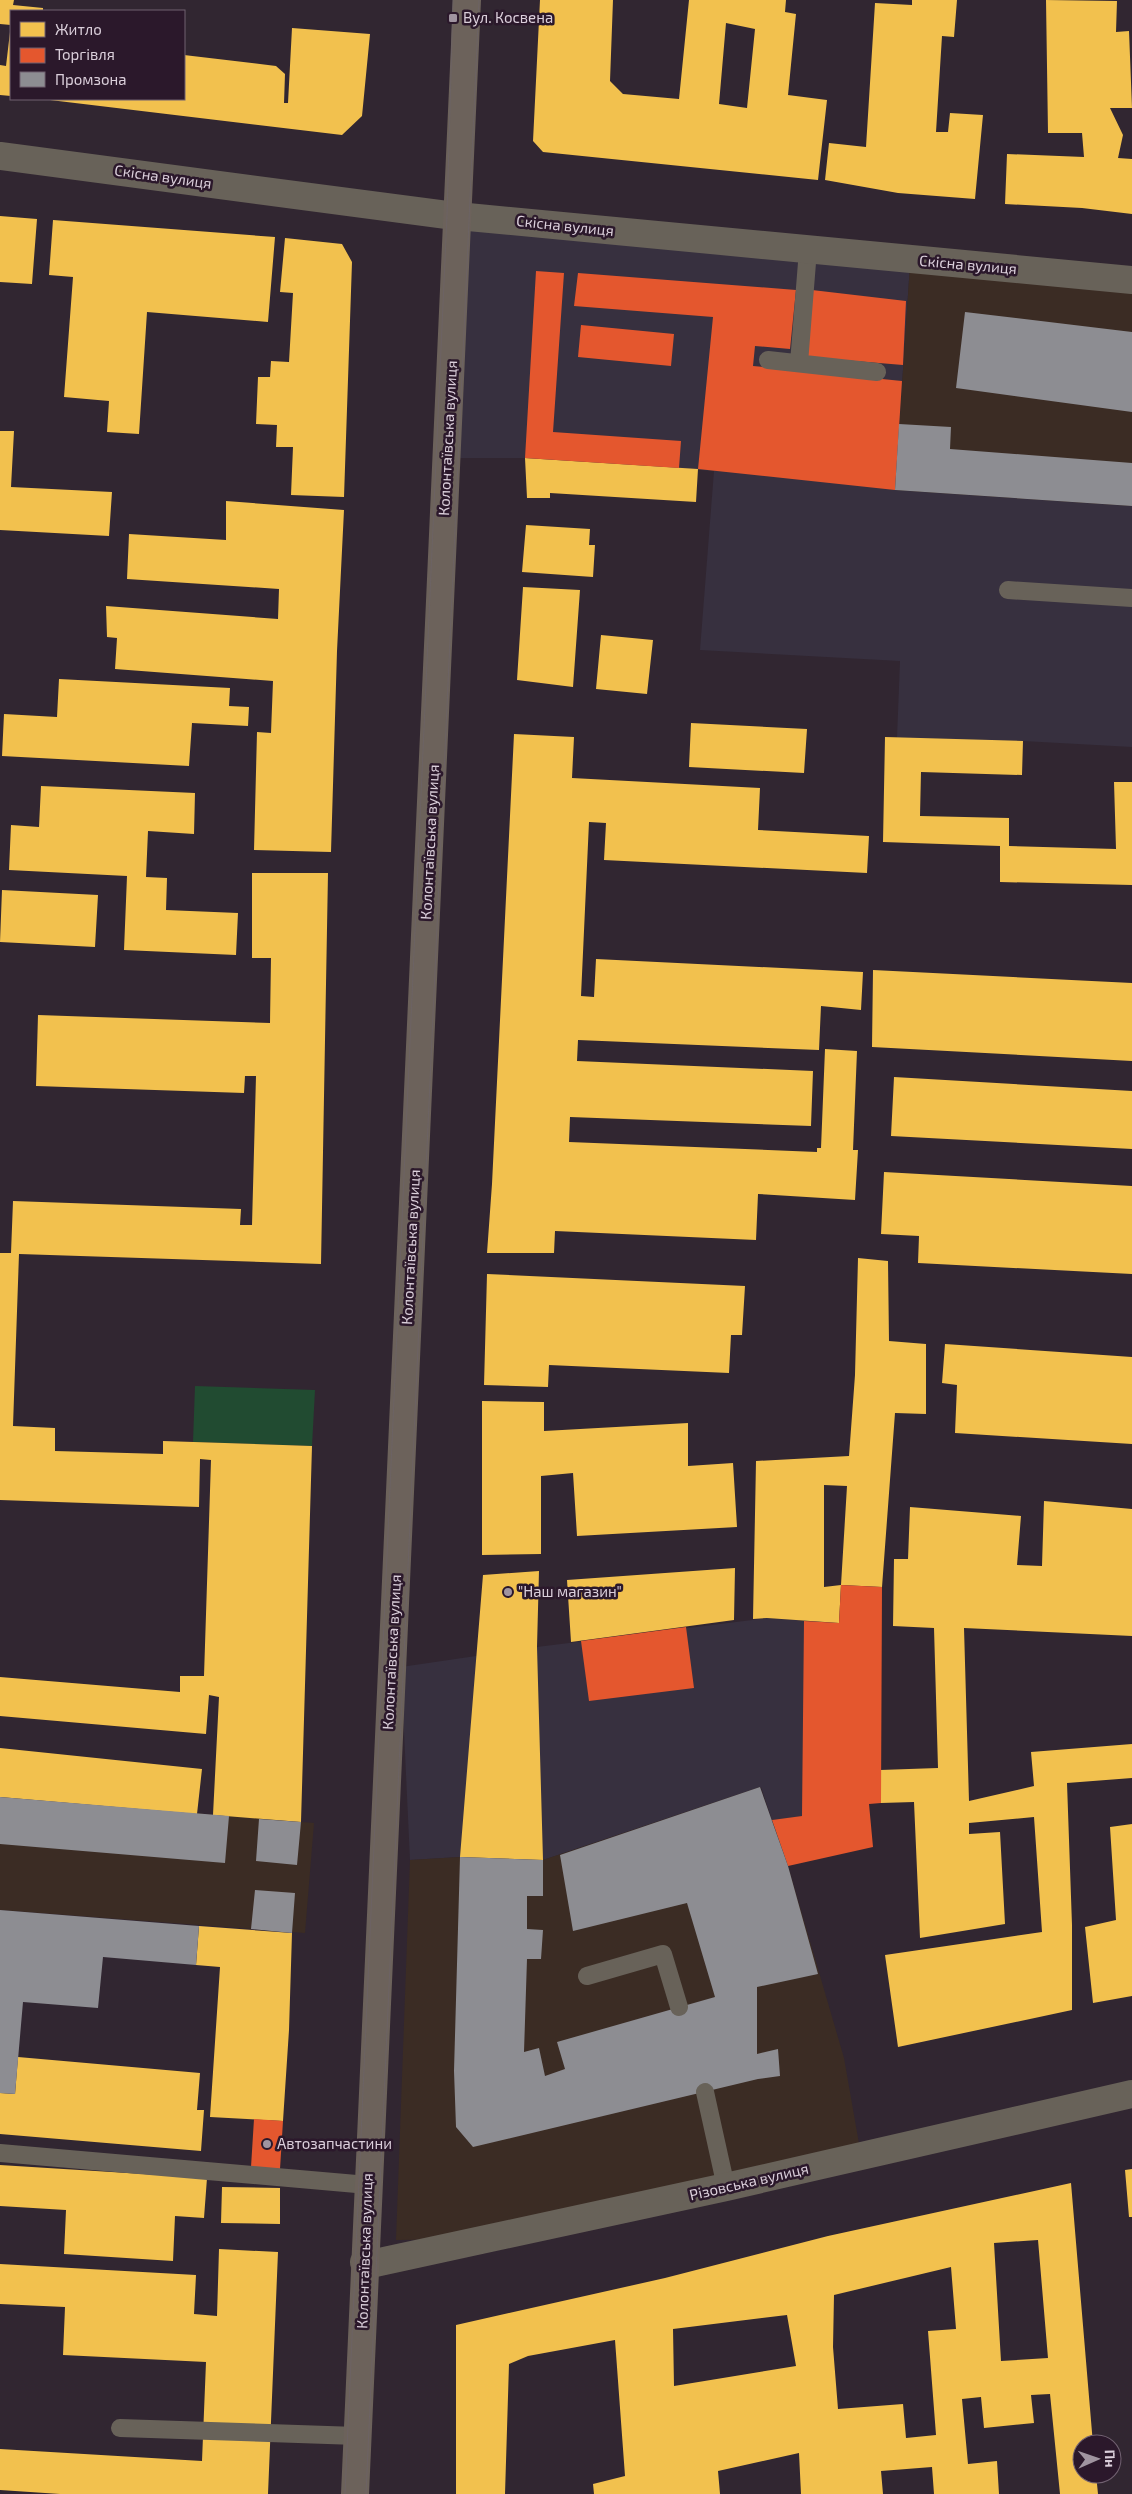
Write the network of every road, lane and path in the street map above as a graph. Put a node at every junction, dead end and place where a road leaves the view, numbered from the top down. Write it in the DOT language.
graph roads {
  1 [pos="467,0"];
  2 [pos="0,156"];
  3 [pos="458,216"];
  4 [pos="808,250"];
  5 [pos="1132,280"];
  6 [pos="768,360"];
  7 [pos="799,364"];
  8 [pos="877,372"];
  9 [pos="1008,590"];
  10 [pos="1132,598"];
  11 [pos="587,1976"];
  12 [pos="679,2007"];
  13 [pos="705,2092"];
  14 [pos="1132,2094"];
  15 [pos="0,2153"];
  16 [pos="368,2185"];
  17 [pos="726,2187"];
  18 [pos="364,2262"];
  19 [pos="120,2428"];
  20 [pos="357,2436"];
  21 [pos="355,2494"];
  1 -- 3 [label="main road, Колонтаївська вулиця"];
  2 -- 3 [label="street, Cкісна вулиця"];
  3 -- 4 [label="street, Cкісна вулиця"];
  3 -- 16 [label="main road, Колонтаївська вулиця"];
  4 -- 5 [label="street, Cкісна вулиця"];
  4 -- 7 [label="lane"];
  6 -- 7 [label="lane"];
  7 -- 8 [label="lane"];
  9 -- 10 [label="lane"];
  11 -- 12 [label="lane"];
  13 -- 17 [label="lane"];
  14 -- 17 [label="street, Різовська вулиця"];
  15 -- 16 [label="lane"];
  16 -- 18 [label="main road, Колонтаївська вулиця"];
  17 -- 18 [label="street, Різовська вулиця"];
  18 -- 20 [label="main road, Колонтаївська вулиця"];
  19 -- 20 [label="lane"];
  20 -- 21 [label="main road, Колонтаївська вулиця"];
}
